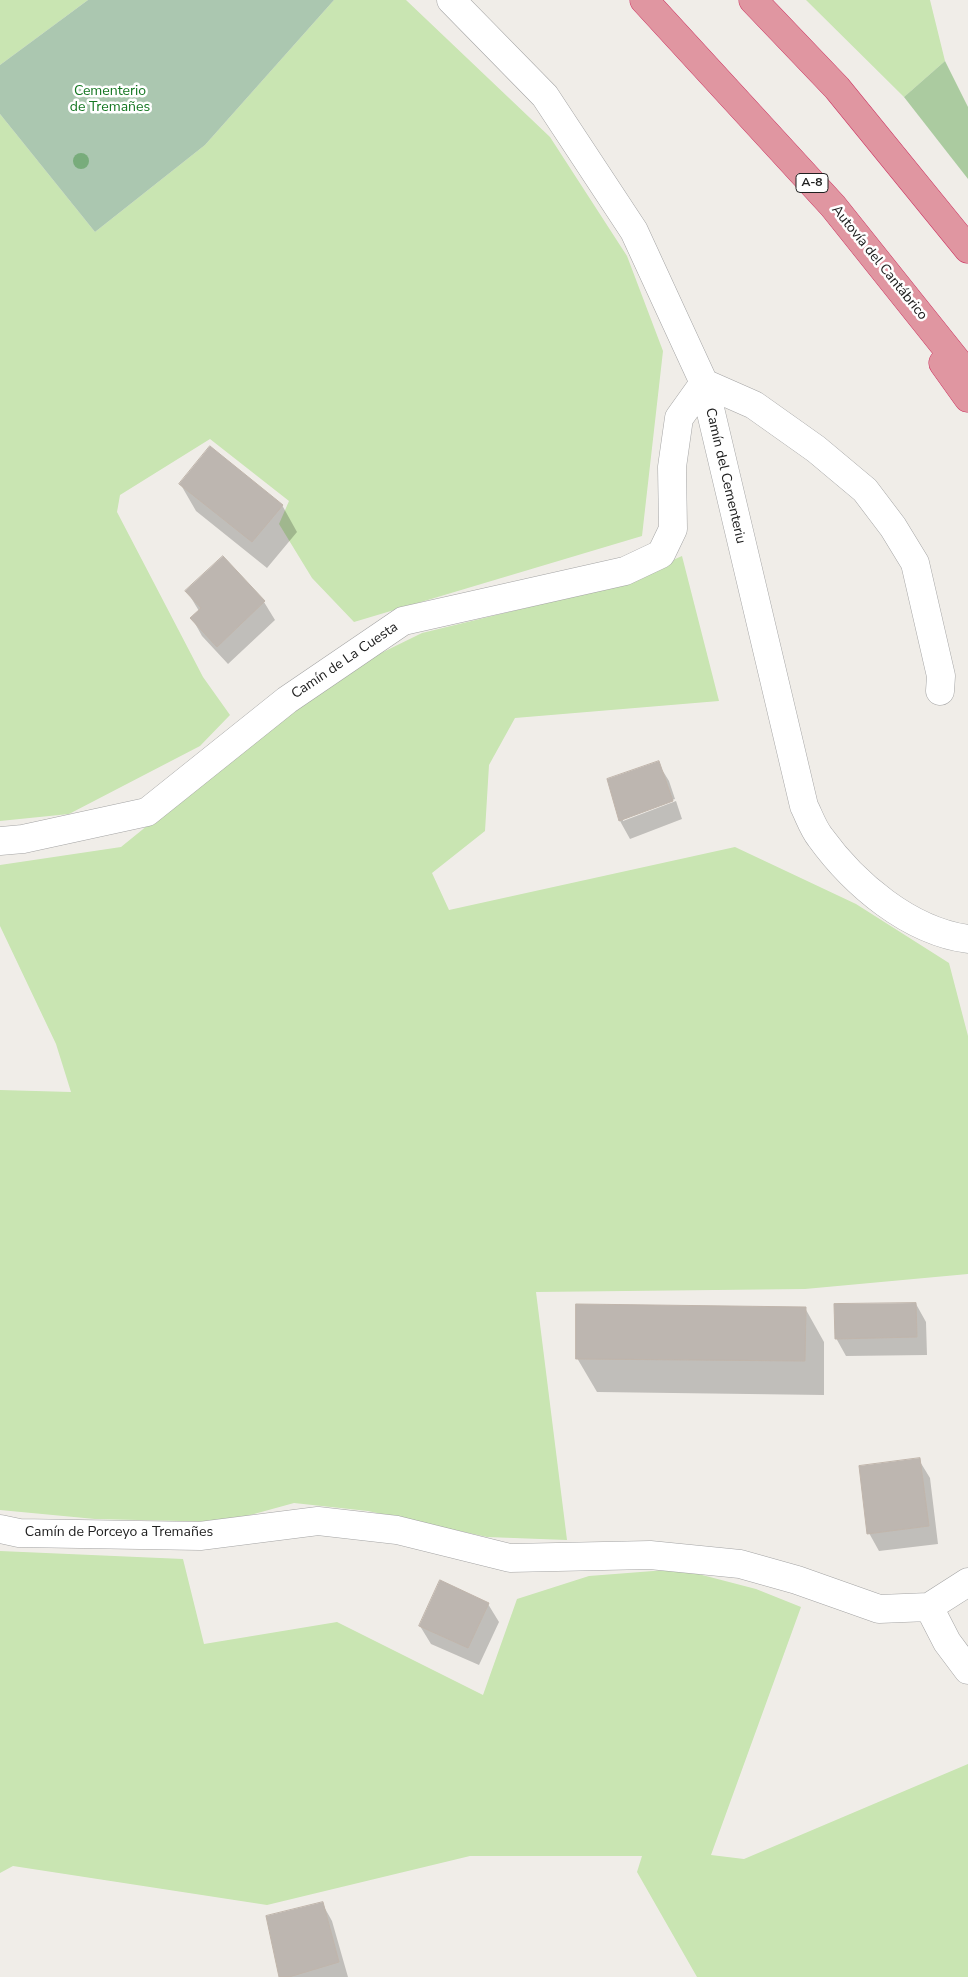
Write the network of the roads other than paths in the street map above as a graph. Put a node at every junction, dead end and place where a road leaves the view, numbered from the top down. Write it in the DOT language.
graph roads {
  1 [pos="451,0"];
  2 [pos="644,0"];
  3 [pos="753,0"];
  4 [pos="833,206"];
  5 [pos="968,249"];
  6 [pos="968,375"];
  7 [pos="704,383"];
  8 [pos="968,398"];
  9 [pos="940,691"];
  10 [pos="0,841"];
  11 [pos="968,939"];
  12 [pos="0,1529"];
  13 [pos="968,1582"];
  14 [pos="930,1606"];
  15 [pos="968,1670"];
  1 -- 7 [label="street, Camín del Cementeriu"];
  2 -- 4 [label="highway, Autovía del Cantábrico / A-8"];
  3 -- 5 [label="highway"];
  4 -- 6 [label="highway, Autovía del Cantábrico / A-8"];
  4 -- 8 [label="highway"];
  7 -- 9 [label="street"];
  7 -- 10 [label="street, Camín de La Cuesta"];
  7 -- 11 [label="street, Camín del Cementeriu"];
  12 -- 14 [label="street, Camín de Porceyo a Tremañes"];
  13 -- 14 [label="street, Camín de Porceyo a Tremañes"];
  14 -- 15 [label="street"];
}
